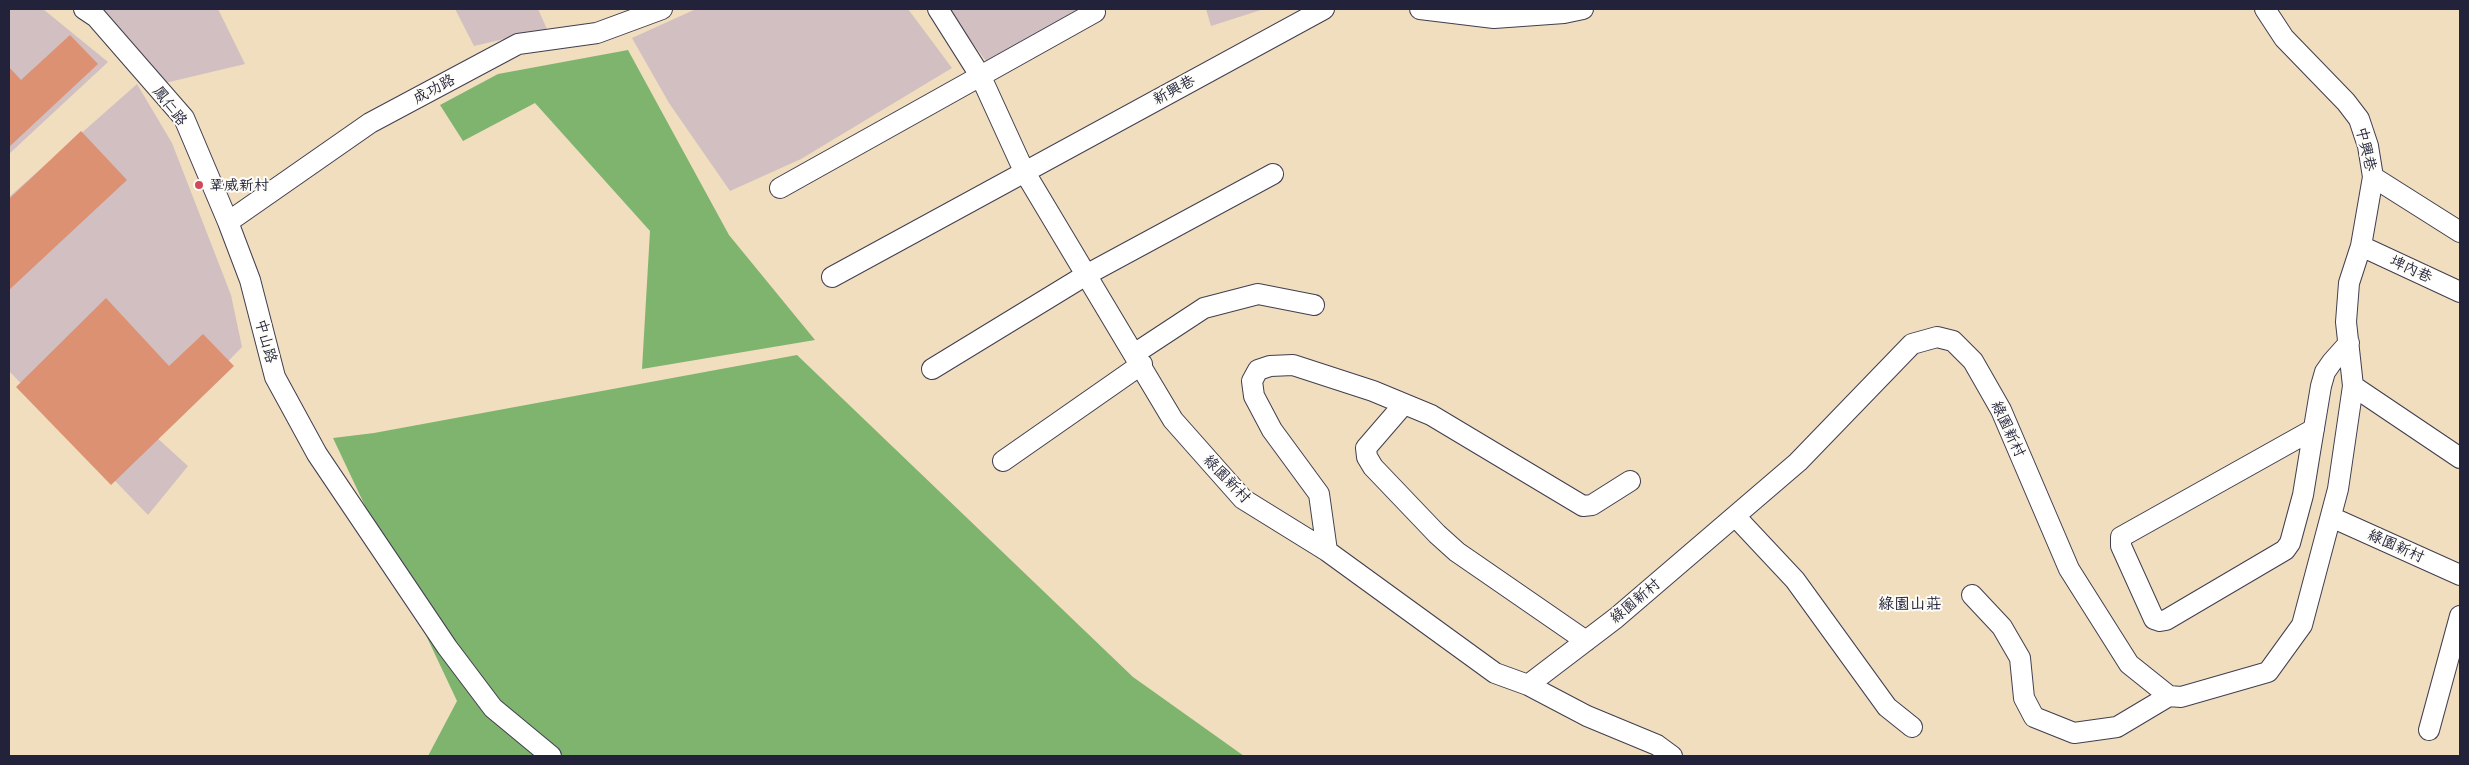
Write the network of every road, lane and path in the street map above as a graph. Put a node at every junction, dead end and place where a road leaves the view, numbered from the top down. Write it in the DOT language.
graph roads {
  1 [pos="84,9"];
  2 [pos="662,9"];
  3 [pos="938,9"];
  4 [pos="1324,9"];
  5 [pos="1420,9"];
  6 [pos="1582,9"];
  7 [pos="2265,9"];
  8 [pos="1095,12"];
  9 [pos="981,77"];
  10 [pos="1024,171"];
  11 [pos="1273,174"];
  12 [pos="2373,177"];
  13 [pos="780,188"];
  14 [pos="228,222"];
  15 [pos="2460,232"];
  16 [pos="2361,246"];
  17 [pos="1086,275"];
  18 [pos="832,277"];
  19 [pos="2460,292"];
  20 [pos="1314,305"];
  21 [pos="2349,344"];
  22 [pos="1138,359"];
  23 [pos="932,370"];
  24 [pos="2354,386"];
  25 [pos="1404,404"];
  26 [pos="2314,429"];
  27 [pos="2460,458"];
  28 [pos="1003,462"];
  29 [pos="1630,481"];
  30 [pos="1735,516"];
  31 [pos="2331,517"];
  32 [pos="1327,552"];
  33 [pos="2460,575"];
  34 [pos="1972,595"];
  35 [pos="2460,616"];
  36 [pos="1586,641"];
  37 [pos="1528,685"];
  38 [pos="2169,696"];
  39 [pos="1912,727"];
  40 [pos="2429,730"];
  41 [pos="551,756"];
  42 [pos="1672,756"];
  1 -- 14 [label="street, 鳳仁路"];
  2 -- 14 [label="street, 成功路"];
  3 -- 9 [label="street"];
  4 -- 10 [label="street, 新興巷"];
  5 -- 6 [label="street"];
  7 -- 12 [label="street, 中興巷"];
  8 -- 9 [label="street"];
  9 -- 10 [label="street"];
  9 -- 13 [label="street"];
  10 -- 17 [label="street"];
  10 -- 18 [label="street, 新興巷"];
  11 -- 17 [label="street"];
  12 -- 15 [label="street"];
  12 -- 16 [label="street, 中興巷"];
  14 -- 41 [label="street, 中山路"];
  16 -- 19 [label="street, 埤內巷"];
  16 -- 21 [label="street, 中興巷"];
  17 -- 22 [label="street, 綠園新村"];
  17 -- 23 [label="street"];
  20 -- 22 [label="street"];
  21 -- 24 [label="street"];
  21 -- 26 [label="street"];
  22 -- 28 [label="street"];
  22 -- 32 [label="street, 綠園新村"];
  24 -- 27 [label="street"];
  24 -- 31 [label="street"];
  25 -- 29 [label="street"];
  25 -- 32 [label="street"];
  25 -- 36 [label="street"];
  26 -- 26 [label="street"];
  30 -- 36 [label="street, 綠園新村"];
  30 -- 38 [label="street, 綠園新村"];
  30 -- 39 [label="street"];
  31 -- 33 [label="street, 綠園新村"];
  31 -- 38 [label="street"];
  32 -- 37 [label="street, 綠園新村"];
  34 -- 38 [label="street"];
  35 -- 40 [label="street"];
  36 -- 37 [label="street, 綠園新村"];
  37 -- 42 [label="street, 綠園新村"];
}
